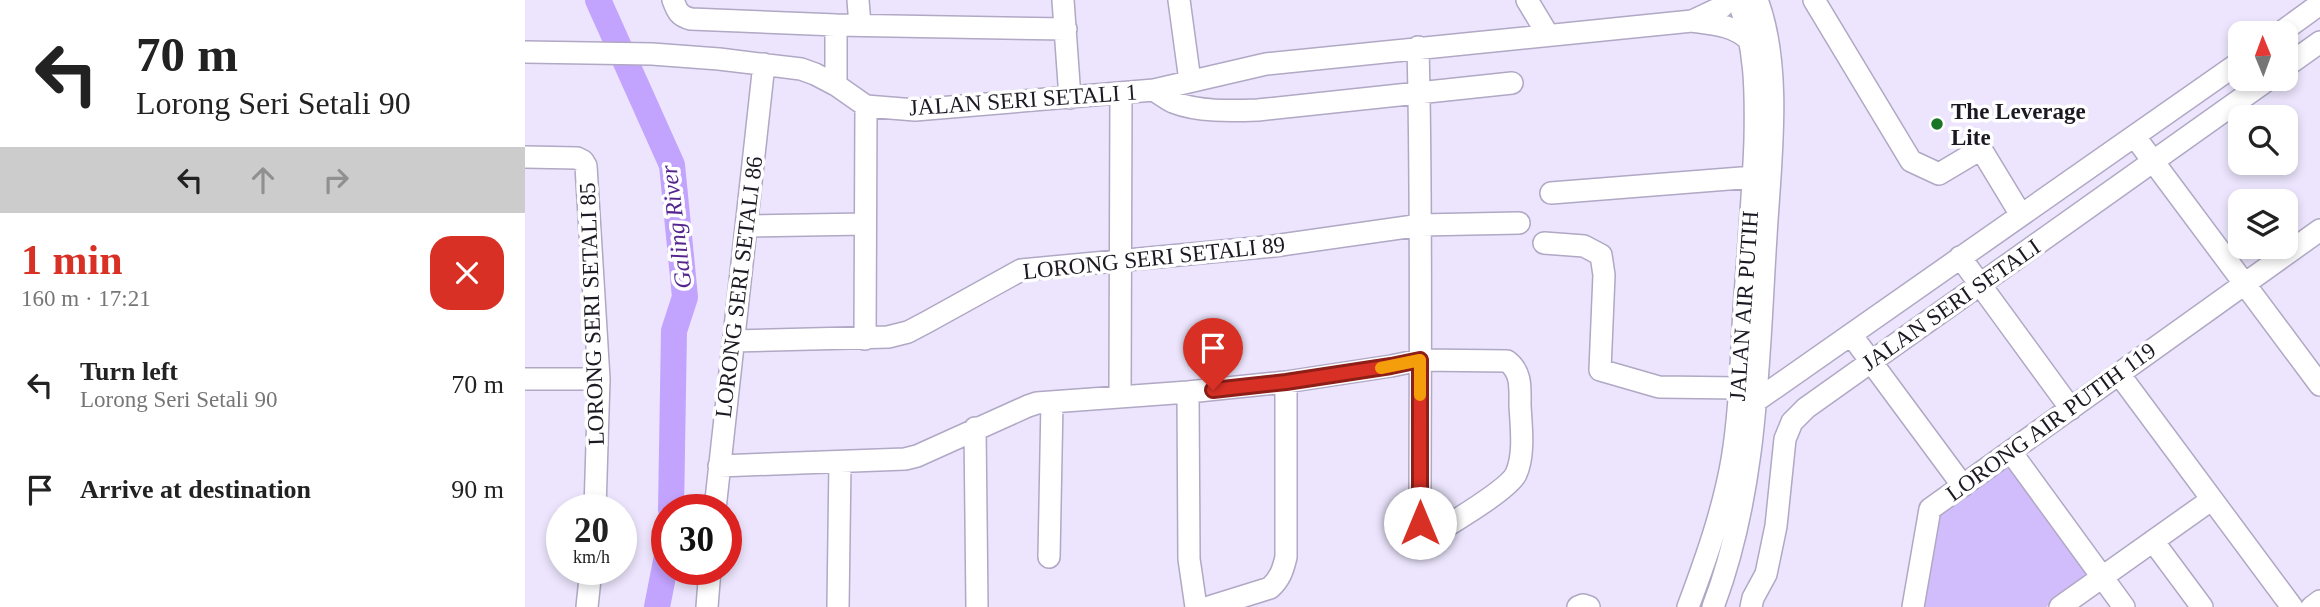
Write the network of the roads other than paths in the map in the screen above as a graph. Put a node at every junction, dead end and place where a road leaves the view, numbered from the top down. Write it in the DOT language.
graph roads {
  1 [pos="858,0"];
  2 [pos="1063,0"];
  3 [pos="1179,0"];
  4 [pos="1527,0"];
  5 [pos="1727,0"];
  6 [pos="1738,0"];
  7 [pos="1756,0"];
  8 [pos="1814,0"];
  9 [pos="2320,4"];
  10 [pos="678,8"];
  11 [pos="1698,12"];
  12 [pos="2297,21"];
  13 [pos="836,25"];
  14 [pos="860,25"];
  15 [pos="1066,29"];
  16 [pos="1548,35"];
  17 [pos="1750,41"];
  18 [pos="2320,42"];
  19 [pos="1418,47"];
  20 [pos="525,52"];
  21 [pos="2298,58"];
  22 [pos="764,64"];
  23 [pos="2228,70"];
  24 [pos="1190,81"];
  25 [pos="1512,83"];
  26 [pos="836,85"];
  27 [pos="1154,90"];
  28 [pos="2252,91"];
  29 [pos="1121,93"];
  30 [pos="1419,93"];
  31 [pos="1070,98"];
  32 [pos="866,106"];
  33 [pos="2134,137"];
  34 [pos="525,157"];
  35 [pos="2153,162"];
  36 [pos="1754,177"];
  37 [pos="1551,194"];
  38 [pos="2021,215"];
  39 [pos="1519,223"];
  40 [pos="865,224"];
  41 [pos="1421,225"];
  42 [pos="747,226"];
  43 [pos="2320,230"];
  44 [pos="1544,243"];
  45 [pos="1960,257"];
  46 [pos="1122,260"];
  47 [pos="1980,284"];
  48 [pos="2245,284"];
  49 [pos="1852,336"];
  50 [pos="865,339"];
  51 [pos="733,341"];
  52 [pos="1420,360"];
  53 [pos="1871,362"];
  54 [pos="2119,374"];
  55 [pos="525,379"];
  56 [pos="599,379"];
  57 [pos="1286,382"];
  58 [pos="2320,385"];
  59 [pos="1739,388"];
  60 [pos="1188,392"];
  61 [pos="1120,396"];
  62 [pos="1756,401"];
  63 [pos="1052,402"];
  64 [pos="2071,409"];
  65 [pos="975,428"];
  66 [pos="2011,452"];
  67 [pos="840,462"];
  68 [pos="719,466"];
  69 [pos="1963,486"];
  70 [pos="595,494"];
  71 [pos="716,494"];
  72 [pos="2211,500"];
  73 [pos="2153,541"];
  74 [pos="1049,557"];
  75 [pos="2103,577"];
  76 [pos="589,585"];
  77 [pos="709,585"];
  78 [pos="2320,601"];
  79 [pos="1914,602"];
  80 [pos="587,607"];
  81 [pos="707,607"];
  82 [pos="838,607"];
  83 [pos="977,607"];
  84 [pos="1196,607"];
  85 [pos="1209,607"];
  86 [pos="1578,607"];
  87 [pos="1590,607"];
  88 [pos="1688,607"];
  89 [pos="1713,607"];
  90 [pos="1751,607"];
  91 [pos="1894,607"];
  92 [pos="2060,607"];
  93 [pos="2125,607"];
  94 [pos="2202,607"];
  95 [pos="2292,607"];
  96 [pos="2312,607"];
  1 -- 14 [label="street"];
  2 -- 15 [label="street"];
  3 -- 24 [label="street"];
  4 -- 16 [label="street"];
  5 -- 11 [label="street, JALAN SERI SETALI 1"];
  6 -- 17 [label="street, JALAN AIR PUTIH"];
  7 -- 62 [label="street, JALAN AIR PUTIH"];
  8 -- 38 [label="street"];
  9 -- 12 [label="street"];
  10 -- 13 [label="street"];
  11 -- 16 [label="street, JALAN SERI SETALI 1"];
  11 -- 17 [label="street, JALAN SERI SETALI 1"];
  13 -- 14 [label="street"];
  13 -- 26 [label="street"];
  14 -- 15 [label="street"];
  15 -- 31 [label="street"];
  16 -- 19 [label="street, JALAN SERI SETALI 1"];
  17 -- 36 [label="street, JALAN AIR PUTIH"];
  18 -- 21 [label="street"];
  19 -- 24 [label="street, JALAN SERI SETALI 1"];
  19 -- 30 [label="street"];
  20 -- 22 [label="street"];
  22 -- 26 [label="street"];
  22 -- 42 [label="street, LORONG SERI SETALI 86"];
  23 -- 33 [label="street"];
  24 -- 27 [label="street, JALAN SERI SETALI 1"];
  25 -- 30 [label="street, JALAN SERI SETALI 1"];
  26 -- 32 [label="street"];
  27 -- 29 [label="street, JALAN SERI SETALI 1"];
  27 -- 30 [label="street, JALAN SERI SETALI 1"];
  28 -- 35 [label="street, JALAN SERI SETALI"];
  29 -- 31 [label="street, JALAN SERI SETALI 1"];
  29 -- 46 [label="street"];
  30 -- 41 [label="street"];
  31 -- 32 [label="street, JALAN SERI SETALI 1"];
  32 -- 40 [label="street"];
  33 -- 35 [label="street"];
  33 -- 38 [label="street"];
  34 -- 56 [label="street, LORONG SERI SETALI 85"];
  35 -- 47 [label="street, JALAN SERI SETALI"];
  35 -- 48 [label="street"];
  36 -- 37 [label="street"];
  36 -- 59 [label="street, JALAN AIR PUTIH"];
  38 -- 45 [label="street"];
  39 -- 41 [label="street, LORONG SERI SETALI 89"];
  40 -- 42 [label="street"];
  40 -- 50 [label="street"];
  41 -- 46 [label="street, LORONG SERI SETALI 89"];
  41 -- 52 [label="street"];
  42 -- 51 [label="street, LORONG SERI SETALI 86"];
  43 -- 48 [label="street, LORONG AIR PUTIH 119"];
  44 -- 59 [label="street"];
  45 -- 47 [label="street"];
  45 -- 49 [label="street"];
  46 -- 50 [label="street, LORONG SERI SETALI 89"];
  46 -- 61 [label="street"];
  47 -- 53 [label="street, JALAN SERI SETALI"];
  47 -- 64 [label="street"];
  48 -- 54 [label="street, LORONG AIR PUTIH 119"];
  48 -- 58 [label="street"];
  49 -- 53 [label="street"];
  49 -- 62 [label="street"];
  50 -- 51 [label="street, LORONG SERI SETALI 89"];
  51 -- 68 [label="street, LORONG SERI SETALI 86"];
  52 -- 52 [label="street"];
  52 -- 57 [label="street"];
  53 -- 69 [label="street"];
  53 -- 90 [label="street, JALAN SERI SETALI"];
  54 -- 64 [label="street, LORONG AIR PUTIH 119"];
  54 -- 72 [label="street"];
  55 -- 56 [label="street"];
  56 -- 70 [label="street, LORONG SERI SETALI 85"];
  57 -- 60 [label="street"];
  57 -- 85 [label="street"];
  59 -- 88 [label="street, JALAN AIR PUTIH"];
  60 -- 61 [label="street"];
  60 -- 84 [label="street"];
  61 -- 63 [label="street"];
  62 -- 89 [label="street, JALAN AIR PUTIH"];
  63 -- 65 [label="street"];
  63 -- 74 [label="street"];
  64 -- 66 [label="street, LORONG AIR PUTIH 119"];
  65 -- 67 [label="street"];
  65 -- 83 [label="street"];
  66 -- 69 [label="street, LORONG AIR PUTIH 119"];
  66 -- 75 [label="street"];
  67 -- 68 [label="street"];
  67 -- 82 [label="street"];
  68 -- 71 [label="street, LORONG SERI SETALI 86"];
  69 -- 79 [label="street, LORONG AIR PUTIH 119"];
  72 -- 73 [label="street"];
  72 -- 95 [label="street"];
  73 -- 75 [label="street"];
  73 -- 94 [label="street"];
  75 -- 92 [label="street"];
  75 -- 93 [label="street"];
  76 -- 80 [label="street"];
  77 -- 81 [label="street"];
  78 -- 96 [label="street"];
  79 -- 91 [label="street, LORONG AIR PUTIH 119"];
  86 -- 87 [label="street"];
}
